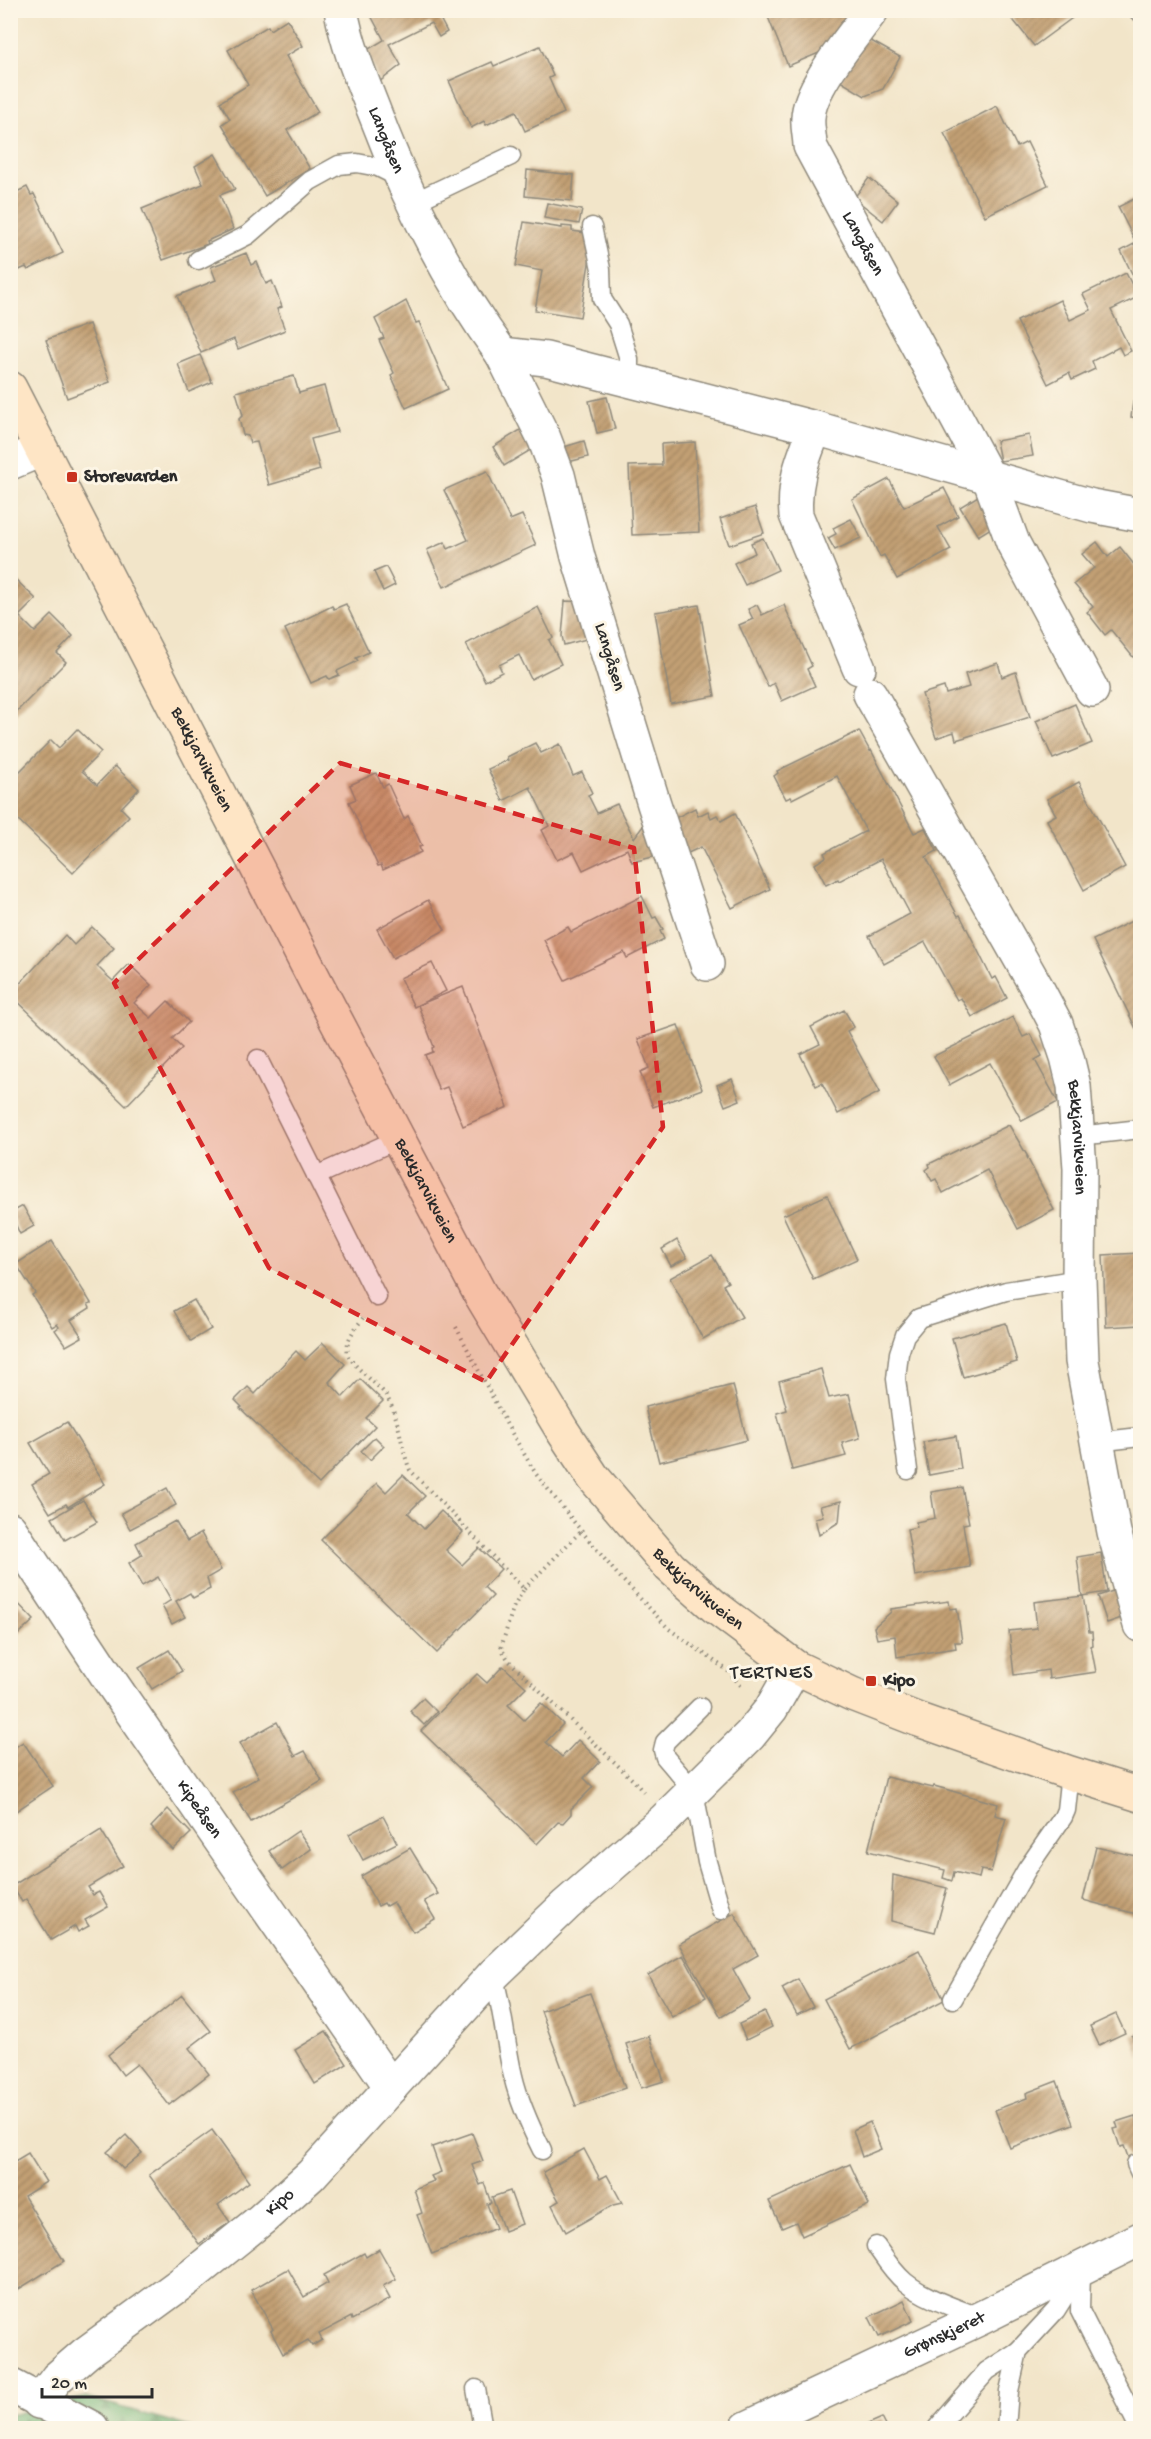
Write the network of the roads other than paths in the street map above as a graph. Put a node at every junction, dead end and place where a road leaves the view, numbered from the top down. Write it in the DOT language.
graph roads {
  1 [pos="341,10"];
  2 [pos="872,10"];
  3 [pos="511,156"];
  4 [pos="406,191"];
  5 [pos="592,227"];
  6 [pos="198,260"];
  7 [pos="502,354"];
  8 [pos="629,380"];
  9 [pos="10,388"];
  10 [pos="815,428"];
  11 [pos="41,450"];
  12 [pos="10,463"];
  13 [pos="989,478"];
  14 [pos="1140,515"];
  15 [pos="1092,690"];
  16 [pos="707,964"];
  17 [pos="258,1059"];
  18 [pos="1140,1129"];
  19 [pos="1079,1137"];
  20 [pos="398,1139"];
  21 [pos="316,1176"];
  22 [pos="1079,1279"];
  23 [pos="377,1297"];
  24 [pos="1140,1437"];
  25 [pos="1096,1442"];
  26 [pos="908,1470"];
  27 [pos="10,1529"];
  28 [pos="1140,1625"];
  29 [pos="795,1667"];
  30 [pos="700,1707"];
  31 [pos="1070,1773"];
  32 [pos="694,1791"];
  33 [pos="1140,1795"];
  34 [pos="721,1910"];
  35 [pos="493,1975"];
  36 [pos="953,1999"];
  37 [pos="391,2087"];
  38 [pos="542,2150"];
  39 [pos="1140,2239"];
  40 [pos="876,2246"];
  41 [pos="1082,2268"];
  42 [pos="981,2318"];
  43 [pos="1018,2351"];
  44 [pos="10,2385"];
  45 [pos="476,2389"];
  46 [pos="39,2402"];
  47 [pos="92,2428"];
  48 [pos="483,2428"];
  49 [pos="747,2428"];
  50 [pos="938,2428"];
  51 [pos="1006,2428"];
  52 [pos="1139,2428"];
  1 -- 4 [label="street, Langåsen"];
  2 -- 13 [label="street, Langåsen"];
  3 -- 4 [label="lane"];
  4 -- 6 [label="lane"];
  4 -- 7 [label="street, Langåsen"];
  5 -- 8 [label="lane"];
  7 -- 8 [label="street"];
  7 -- 16 [label="street, Langåsen"];
  8 -- 10 [label="street"];
  9 -- 11 [label="street, Bekkjarvikveien"];
  10 -- 13 [label="street"];
  10 -- 19 [label="street, Bekkjarvikveien"];
  11 -- 12 [label="street"];
  11 -- 20 [label="street, Bekkjarvikveien"];
  13 -- 14 [label="street"];
  13 -- 15 [label="street, Langåsen"];
  17 -- 21 [label="lane"];
  18 -- 19 [label="lane"];
  19 -- 22 [label="street, Bekkjarvikveien"];
  20 -- 21 [label="lane"];
  20 -- 29 [label="street, Bekkjarvikveien"];
  21 -- 23 [label="lane"];
  22 -- 25 [label="street, Bekkjarvikveien"];
  22 -- 26 [label="lane"];
  24 -- 25 [label="lane"];
  25 -- 28 [label="street, Bekkjarvikveien"];
  27 -- 37 [label="street, Kipeåsen"];
  29 -- 31 [label="street, Bekkjarvikveien"];
  29 -- 32 [label="street, Kipo"];
  30 -- 32 [label="lane"];
  31 -- 33 [label="street, Bekkjarvikveien"];
  31 -- 36 [label="lane"];
  32 -- 34 [label="lane"];
  32 -- 35 [label="street, Kipo"];
  35 -- 37 [label="street, Kipo"];
  35 -- 38 [label="lane"];
  37 -- 46 [label="street, Kipo"];
  39 -- 41 [label="street, Grønskjeret"];
  40 -- 42 [label="lane"];
  41 -- 42 [label="street, Grønskjeret"];
  41 -- 43 [label="lane"];
  41 -- 52 [label="lane"];
  42 -- 49 [label="street, Grønskjeret"];
  43 -- 50 [label="lane"];
  43 -- 51 [label="lane"];
  44 -- 46 [label="street"];
  45 -- 48 [label="lane"];
  46 -- 47 [label="street"];
}
